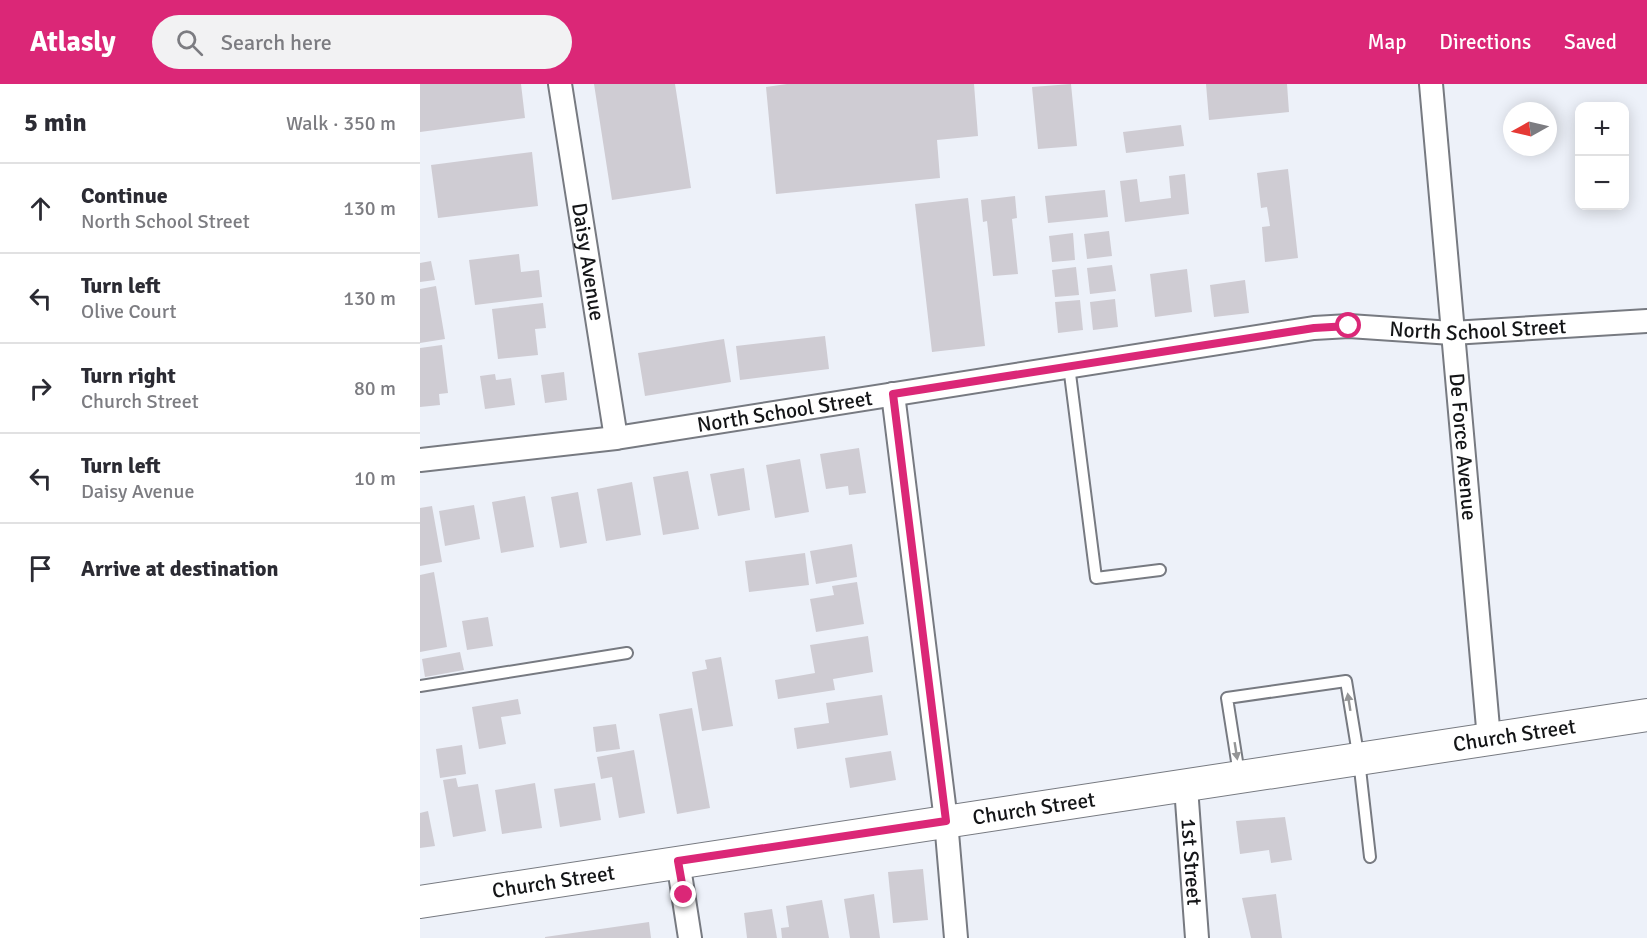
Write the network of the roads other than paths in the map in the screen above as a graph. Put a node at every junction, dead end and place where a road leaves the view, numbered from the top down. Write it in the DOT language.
graph roads {
  1 [pos="560,84"];
  2 [pos="1431,84"];
  3 [pos="1647,321"];
  4 [pos="1452,333"];
  5 [pos="1069,366"];
  6 [pos="893,394"];
  7 [pos="615,438"];
  8 [pos="420,460"];
  9 [pos="1160,570"];
  10 [pos="627,653"];
  11 [pos="420,686"];
  12 [pos="1647,715"];
  13 [pos="1489,739"];
  14 [pos="1359,759"];
  15 [pos="1240,778"];
  16 [pos="1186,787"];
  17 [pos="946,821"];
  18 [pos="1370,856"];
  19 [pos="678,861"];
  20 [pos="420,902"];
  21 [pos="690,938"];
  22 [pos="956,938"];
  23 [pos="1197,938"];
  1 -- 7 [label="street, Daisy Avenue"];
  2 -- 4 [label="street, De Force Avenue"];
  3 -- 4 [label="street, North School Street"];
  4 -- 5 [label="street, North School Street"];
  4 -- 13 [label="street, De Force Avenue"];
  5 -- 6 [label="street, North School Street"];
  5 -- 9 [label="lane"];
  6 -- 7 [label="street, North School Street"];
  6 -- 17 [label="street"];
  7 -- 8 [label="street, North School Street"];
  10 -- 11 [label="lane"];
  12 -- 13 [label="street, Church Street"];
  13 -- 14 [label="street, Church Street"];
  14 -- 15 [label="street, Church Street"];
  14 -- 15 [label="lane, one-way"];
  14 -- 18 [label="lane"];
  15 -- 16 [label="street, Church Street"];
  16 -- 17 [label="street, Church Street"];
  16 -- 23 [label="street, 1st Street"];
  17 -- 19 [label="street, Church Street"];
  17 -- 22 [label="street"];
  19 -- 20 [label="street, Church Street"];
  19 -- 21 [label="street"];
}
